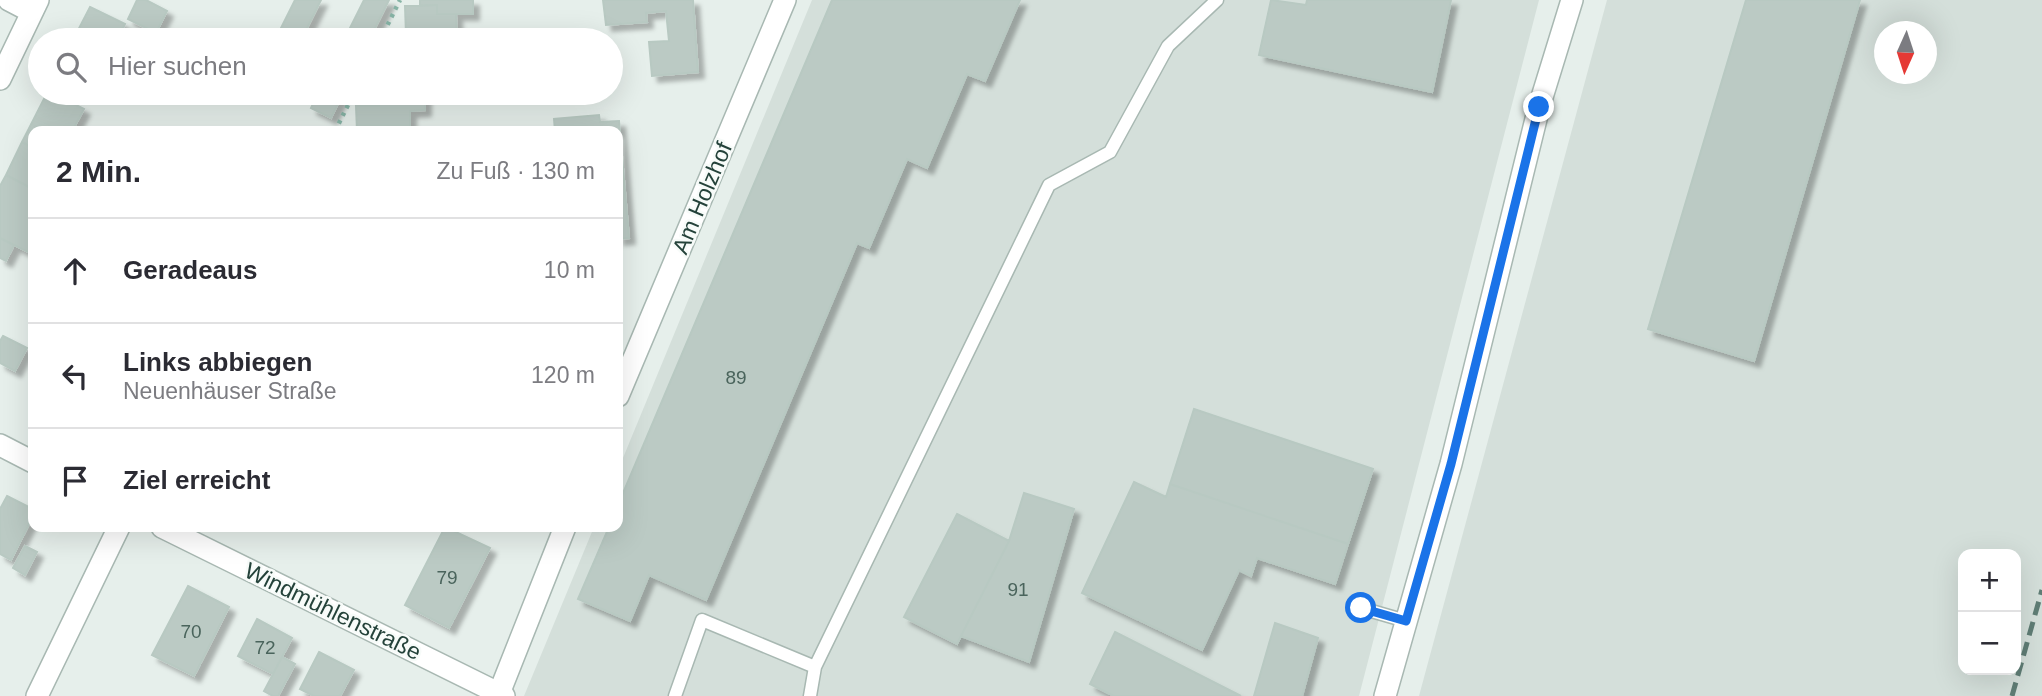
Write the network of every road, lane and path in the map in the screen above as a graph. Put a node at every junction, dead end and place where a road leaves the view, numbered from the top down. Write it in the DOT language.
graph roads {
  1 [pos="9,0"];
  2 [pos="400,0"];
  3 [pos="785,0"];
  4 [pos="1217,0"];
  5 [pos="1572,0"];
  6 [pos="35,6"];
  7 [pos="386,28"];
  8 [pos="0,79"];
  9 [pos="348,105"];
  10 [pos="338,126"];
  11 [pos="623,384"];
  12 [pos="0,445"];
  13 [pos="28,459"];
  14 [pos="117,532"];
  15 [pos="172,532"];
  16 [pos="563,532"];
  17 [pos="1361,608"];
  18 [pos="1406,621"];
  19 [pos="815,667"];
  20 [pos="500,695"];
  21 [pos="37,696"];
  22 [pos="674,696"];
  23 [pos="810,696"];
  24 [pos="1385,696"];
  1 -- 6 [label="street"];
  2 -- 7 [label="path"];
  3 -- 11 [label="street, Am Holzhof"];
  4 -- 19 [label="lane"];
  5 -- 18 [label="street"];
  6 -- 8 [label="street"];
  9 -- 10 [label="path"];
  12 -- 13 [label="street"];
  14 -- 21 [label="street"];
  15 -- 20 [label="street, Windmühlenstraße"];
  16 -- 20 [label="street"];
  17 -- 18 [label="lane"];
  18 -- 24 [label="street"];
  19 -- 22 [label="lane"];
  19 -- 23 [label="lane"];
}
